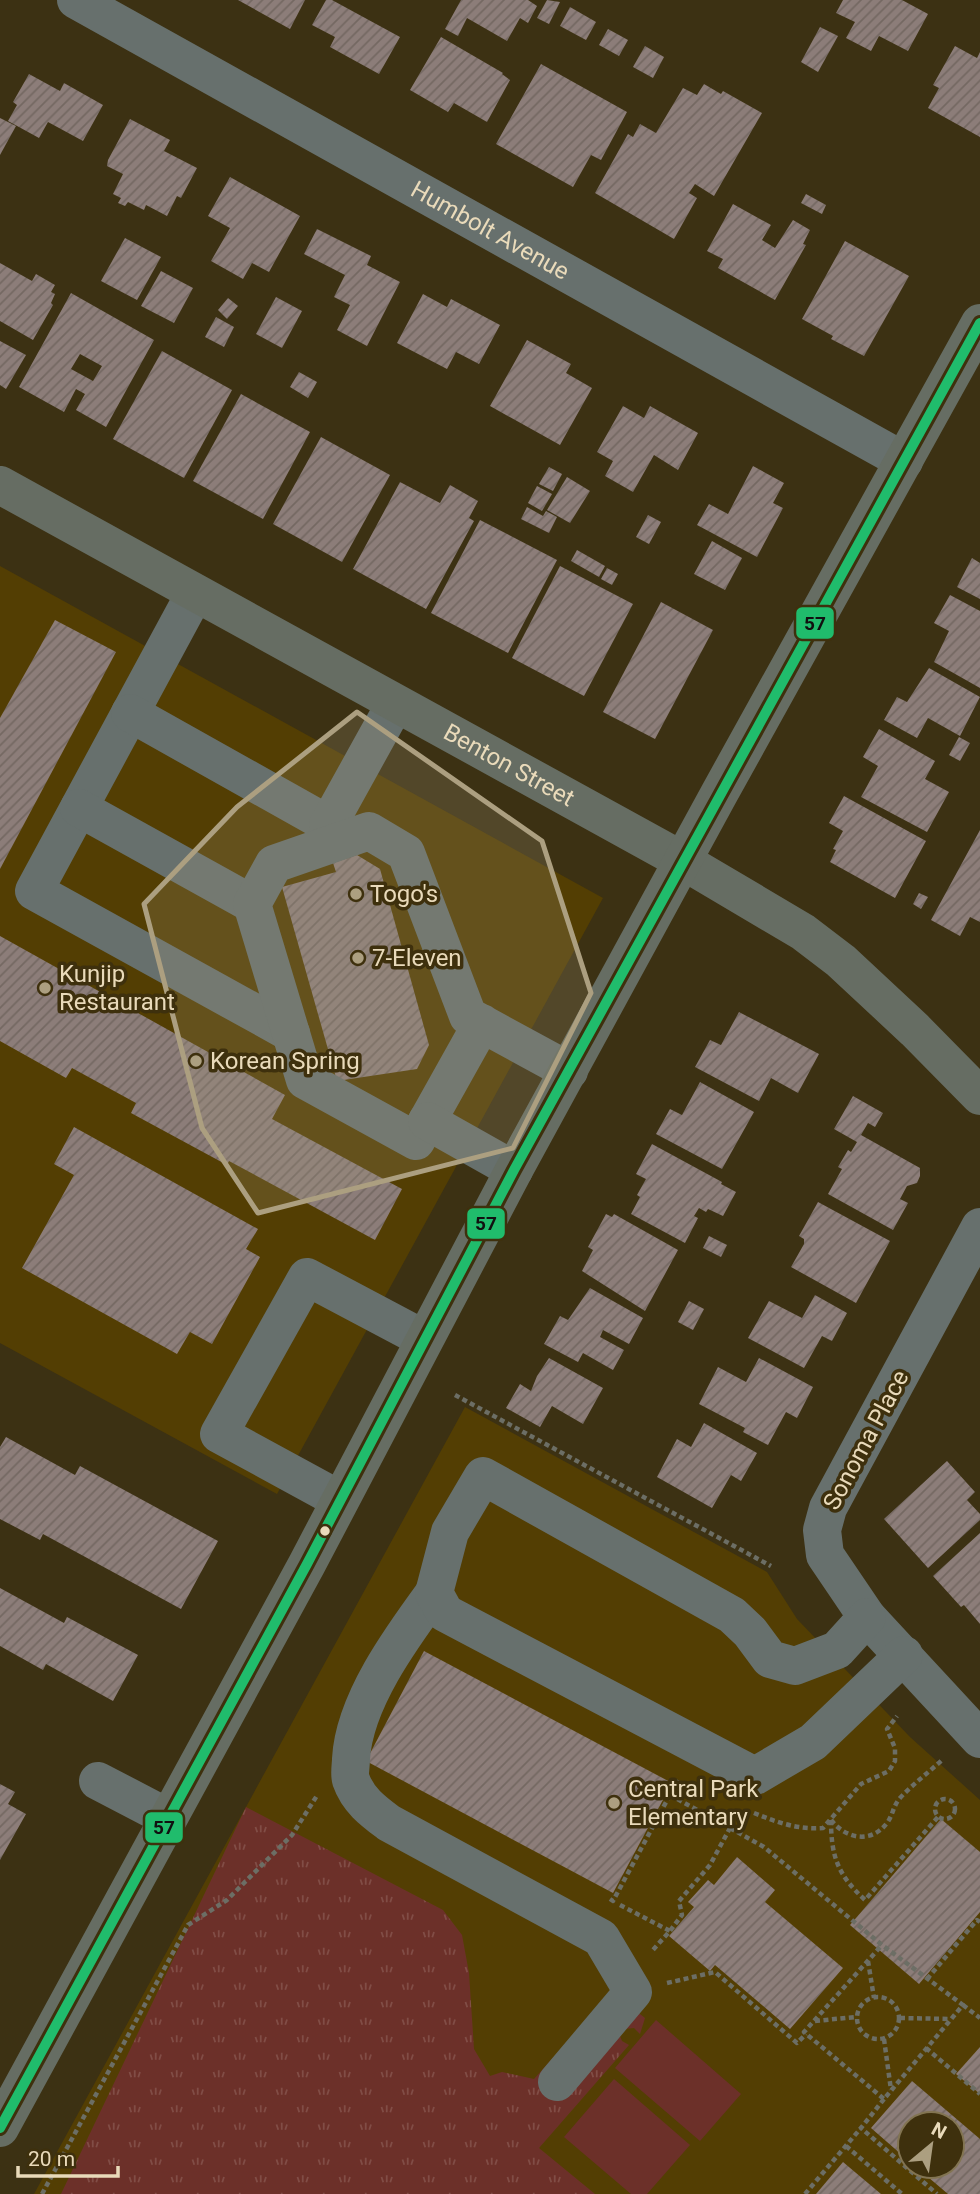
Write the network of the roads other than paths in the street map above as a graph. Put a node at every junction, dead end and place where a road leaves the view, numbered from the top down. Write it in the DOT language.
graph roads {
  1 [pos="76,0"];
  2 [pos="980,323"];
  3 [pos="904,461"];
  4 [pos="0,485"];
  5 [pos="195,593"];
  6 [pos="395,704"];
  7 [pos="130,713"];
  8 [pos="79,808"];
  9 [pos="340,831"];
  10 [pos="683,861"];
  11 [pos="252,904"];
  12 [pos="482,1023"];
  13 [pos="291,1033"];
  14 [pos="569,1071"];
  15 [pos="980,1096"];
  16 [pos="427,1121"];
  17 [pos="514,1170"];
  18 [pos="980,1227"];
  19 [pos="424,1339"];
  20 [pos="340,1500"];
  21 [pos="434,1593"];
  22 [pos="867,1617"];
  23 [pos="904,1655"];
  24 [pos="980,1739"];
  25 [pos="97,1781"];
  26 [pos="167,1817"];
  27 [pos="557,2082"];
  28 [pos="0,2128"];
  1 -- 3 [label="street, Humbolt Avenue"];
  2 -- 3 [label="main road"];
  3 -- 10 [label="main road"];
  4 -- 5 [label="main road, Benton Street"];
  5 -- 6 [label="main road, Benton Street"];
  5 -- 7 [label="street"];
  6 -- 9 [label="street"];
  6 -- 10 [label="main road, Benton Street"];
  7 -- 8 [label="street"];
  7 -- 9 [label="street"];
  8 -- 11 [label="street"];
  8 -- 13 [label="street"];
  9 -- 11 [label="street"];
  9 -- 12 [label="street"];
  10 -- 14 [label="main road"];
  10 -- 15 [label="main road, Benton Street"];
  11 -- 13 [label="street"];
  12 -- 14 [label="street"];
  12 -- 16 [label="street"];
  13 -- 16 [label="street"];
  14 -- 17 [label="main road"];
  16 -- 17 [label="street"];
  17 -- 19 [label="main road"];
  18 -- 22 [label="street, Sonoma Place"];
  19 -- 20 [label="main road"];
  19 -- 20 [label="street"];
  20 -- 26 [label="main road"];
  21 -- 22 [label="street"];
  21 -- 23 [label="street"];
  21 -- 27 [label="street"];
  22 -- 23 [label="street, Sonoma Place"];
  23 -- 24 [label="street, Sonoma Place"];
  25 -- 26 [label="street"];
  26 -- 28 [label="main road"];
}
